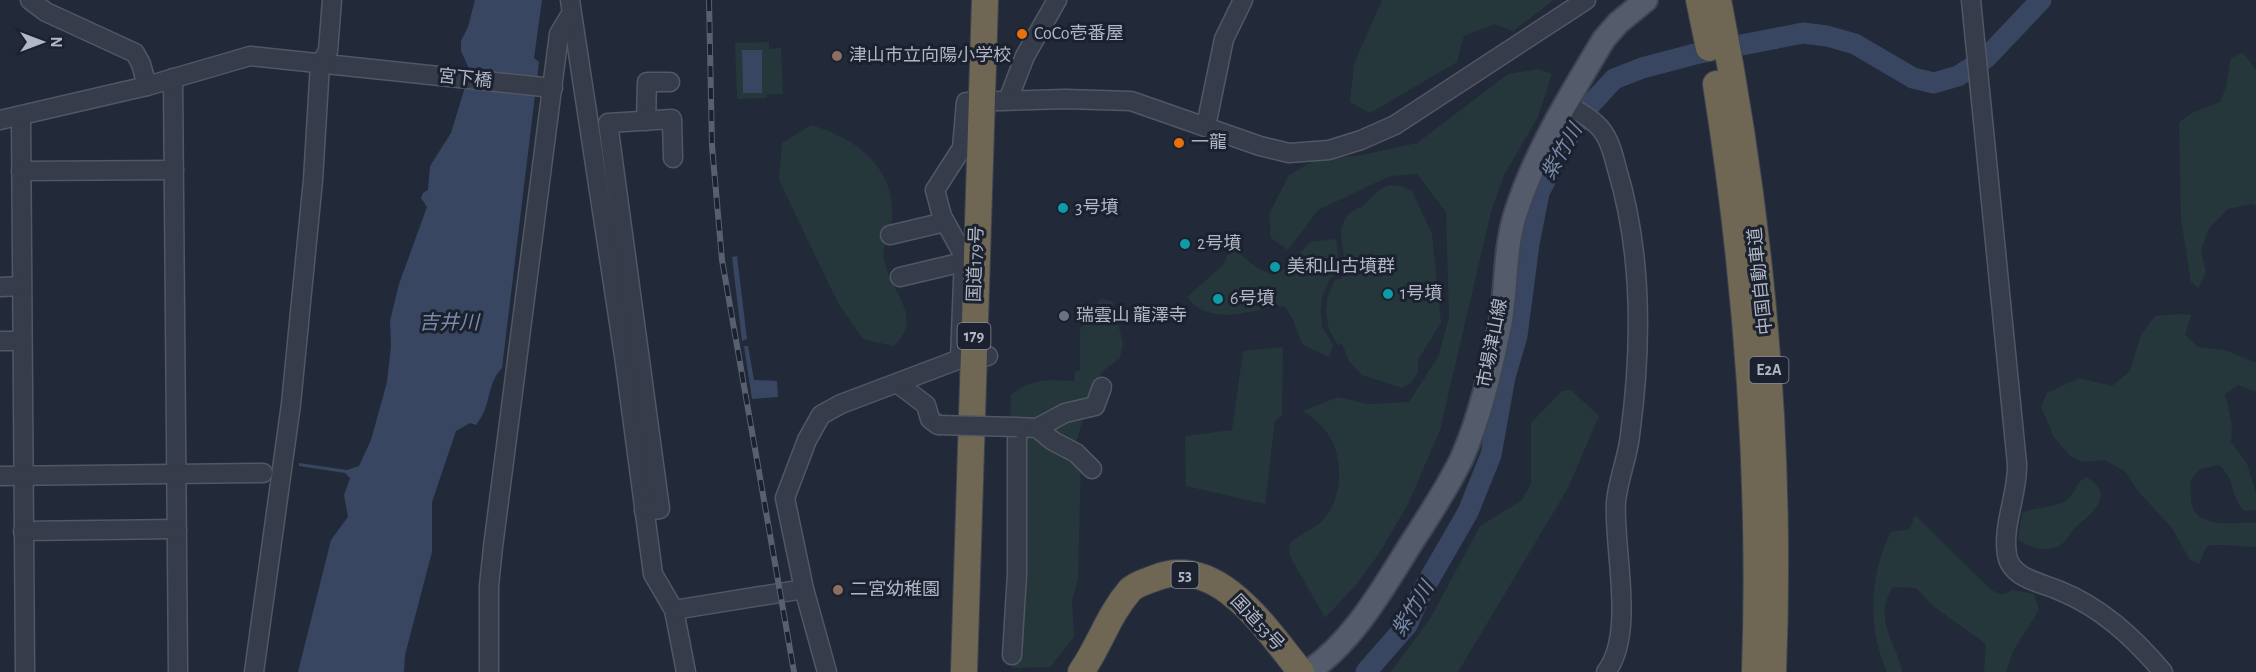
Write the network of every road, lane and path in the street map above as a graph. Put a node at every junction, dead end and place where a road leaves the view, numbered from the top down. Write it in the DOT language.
graph roads {
  1 [pos="30,0"];
  2 [pos="332,0"];
  3 [pos="985,0"];
  4 [pos="997,0"];
  5 [pos="1057,0"];
  6 [pos="1243,0"];
  7 [pos="1586,0"];
  8 [pos="1646,0"];
  9 [pos="1699,0"];
  10 [pos="1718,0"];
  11 [pos="1971,0"];
  12 [pos="570,7"];
  13 [pos="320,64"];
  14 [pos="1723,71"];
  15 [pos="173,78"];
  16 [pos="670,82"];
  17 [pos="147,86"];
  18 [pos="553,88"];
  19 [pos="994,100"];
  20 [pos="1571,108"];
  21 [pos="21,116"];
  22 [pos="0,120"];
  23 [pos="646,121"];
  24 [pos="1206,126"];
  25 [pos="673,158"];
  26 [pos="174,170"];
  27 [pos="21,171"];
  28 [pos="607,179"];
  29 [pos="945,222"];
  30 [pos="890,235"];
  31 [pos="963,262"];
  32 [pos="900,277"];
  33 [pos="22,286"];
  34 [pos="0,287"];
  35 [pos="0,341"];
  36 [pos="22,341"];
  37 [pos="974,358"];
  38 [pos="897,383"];
  39 [pos="1102,387"];
  40 [pos="1017,427"];
  41 [pos="1037,428"];
  42 [pos="1092,469"];
  43 [pos="263,473"];
  44 [pos="176,474"];
  45 [pos="0,476"];
  46 [pos="23,476"];
  47 [pos="177,529"];
  48 [pos="23,531"];
  49 [pos="804,589"];
  50 [pos="674,610"];
  51 [pos="487,630"];
  52 [pos="1012,655"];
  53 [pos="25,672"];
  54 [pos="178,672"];
  55 [pos="255,672"];
  56 [pos="478,672"];
  57 [pos="489,672"];
  58 [pos="686,672"];
  59 [pos="827,672"];
  60 [pos="964,672"];
  61 [pos="980,672"];
  62 [pos="1081,672"];
  63 [pos="1301,672"];
  64 [pos="1308,672"];
  65 [pos="1606,672"];
  66 [pos="1755,672"];
  67 [pos="1773,672"];
  68 [pos="2163,672"];
  1 -- 17 [label="street"];
  2 -- 13 [label="street"];
  3 -- 19 [label="highway, 国道179号 / 179"];
  4 -- 19 [label="highway, 国道179号 / 179"];
  5 -- 19 [label="street"];
  6 -- 24 [label="street"];
  7 -- 24 [label="street"];
  8 -- 20 [label="main road, 市場津山線"];
  9 -- 14 [label="highway, 中国自動車道 / E2A"];
  10 -- 14 [label="highway, 中国自動車道 / E2A"];
  11 -- 68 [label="street"];
  12 -- 18 [label="street"];
  12 -- 28 [label="street"];
  13 -- 15 [label="street, 宮下橋"];
  13 -- 18 [label="street, 宮下橋"];
  13 -- 55 [label="street"];
  14 -- 66 [label="highway, 中国自動車道 / E2A"];
  14 -- 67 [label="highway, 中国自動車道 / E2A"];
  15 -- 17 [label="street, 宮下橋"];
  15 -- 26 [label="street"];
  16 -- 23 [label="street"];
  17 -- 21 [label="street, 宮下橋"];
  18 -- 51 [label="street"];
  19 -- 24 [label="street"];
  19 -- 29 [label="street"];
  19 -- 37 [label="highway, 国道179号 / 179"];
  20 -- 64 [label="main road, 市場津山線"];
  20 -- 65 [label="street"];
  21 -- 22 [label="street, 宮下橋"];
  21 -- 27 [label="street"];
  23 -- 25 [label="street"];
  23 -- 28 [label="street"];
  26 -- 27 [label="street"];
  26 -- 44 [label="street"];
  27 -- 33 [label="street"];
  28 -- 50 [label="street"];
  29 -- 30 [label="street"];
  29 -- 31 [label="street"];
  31 -- 32 [label="street"];
  31 -- 37 [label="street"];
  33 -- 34 [label="street"];
  33 -- 36 [label="street"];
  35 -- 36 [label="street"];
  36 -- 46 [label="street"];
  37 -- 38 [label="street"];
  37 -- 60 [label="highway, 国道179号 / 179"];
  37 -- 61 [label="highway, 国道179号 / 179"];
  38 -- 40 [label="street, bridge"];
  38 -- 49 [label="street"];
  39 -- 41 [label="street"];
  40 -- 41 [label="street"];
  40 -- 52 [label="street"];
  41 -- 42 [label="street"];
  43 -- 44 [label="street"];
  44 -- 46 [label="street"];
  44 -- 47 [label="street"];
  45 -- 46 [label="street"];
  46 -- 48 [label="street"];
  47 -- 48 [label="street"];
  47 -- 54 [label="street"];
  48 -- 53 [label="street"];
  49 -- 50 [label="street"];
  49 -- 59 [label="street"];
  50 -- 58 [label="street"];
  51 -- 56 [label="street"];
  51 -- 57 [label="street"];
  62 -- 63 [label="highway, 国道53号 / 53"];
}
